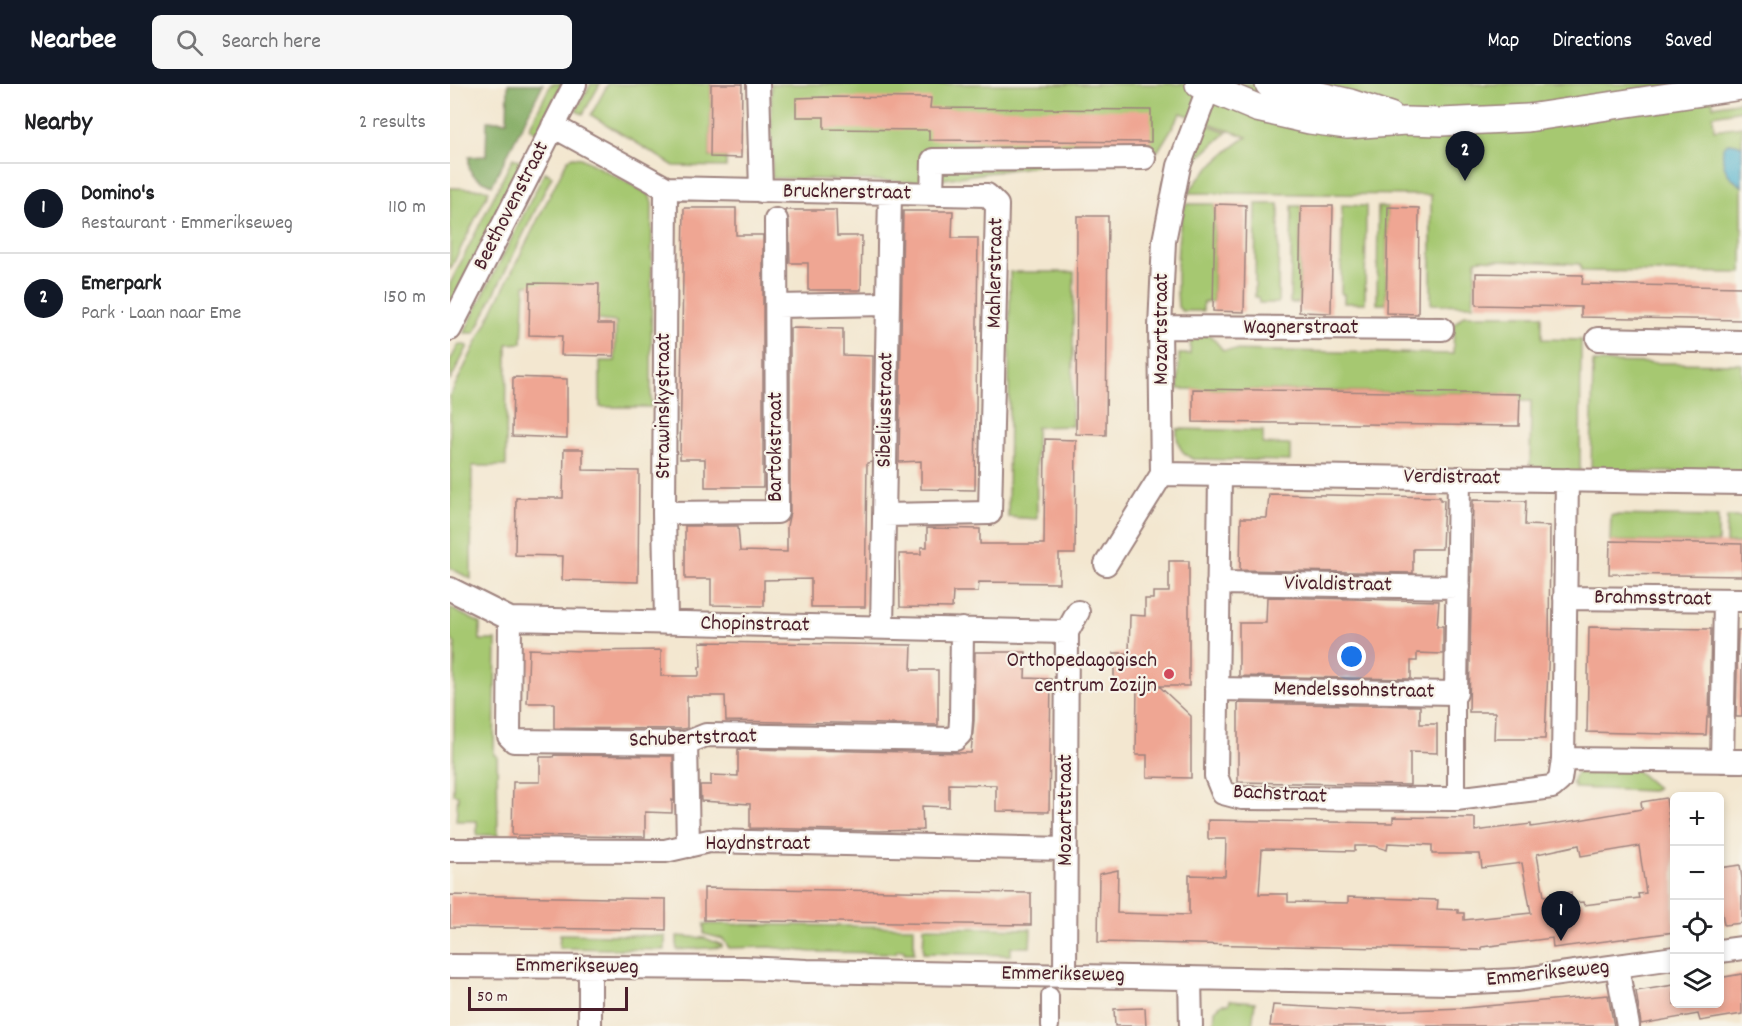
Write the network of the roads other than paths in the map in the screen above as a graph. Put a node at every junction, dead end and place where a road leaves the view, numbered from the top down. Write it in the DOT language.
graph roads {
  1 [pos="575,84"];
  2 [pos="758,84"];
  3 [pos="1269,84"];
  4 [pos="1206,85"];
  5 [pos="1741,86"];
  6 [pos="1406,121"];
  7 [pos="553,126"];
  8 [pos="1144,158"];
  9 [pos="666,188"];
  10 [pos="761,191"];
  11 [pos="890,193"];
  12 [pos="932,194"];
  13 [pos="776,220"];
  14 [pos="887,304"];
  15 [pos="777,306"];
  16 [pos="1160,327"];
  17 [pos="450,329"];
  18 [pos="1442,329"];
  19 [pos="1598,339"];
  20 [pos="1742,342"];
  21 [pos="1162,474"];
  22 [pos="1220,475"];
  23 [pos="1459,478"];
  24 [pos="1567,480"];
  25 [pos="1742,483"];
  26 [pos="664,513"];
  27 [pos="884,515"];
  28 [pos="1106,564"];
  29 [pos="1218,583"];
  30 [pos="1458,587"];
  31 [pos="450,589"];
  32 [pos="1565,598"];
  33 [pos="1733,600"];
  34 [pos="1078,612"];
  35 [pos="510,619"];
  36 [pos="666,623"];
  37 [pos="882,627"];
  38 [pos="962,629"];
  39 [pos="1066,632"];
  40 [pos="1217,689"];
  41 [pos="1456,693"];
  42 [pos="686,743"];
  43 [pos="1563,759"];
  44 [pos="1732,761"];
  45 [pos="1456,799"];
  46 [pos="688,846"];
  47 [pos="1066,849"];
  48 [pos="450,850"];
  49 [pos="1742,948"];
  50 [pos="1724,950"];
  51 [pos="1670,959"];
  52 [pos="450,966"];
  53 [pos="1617,967"];
  54 [pos="590,968"];
  55 [pos="1065,975"];
  56 [pos="1190,978"];
  57 [pos="1050,996"];
  58 [pos="590,1026"];
  59 [pos="1050,1026"];
  60 [pos="1191,1026"];
  61 [pos="1628,1026"];
  1 -- 7 [label="street, Beethovenstraat"];
  2 -- 10 [label="street, Brucknerstraat"];
  3 -- 6 [label="street"];
  4 -- 6 [label="street"];
  4 -- 16 [label="street, Mozartstraat"];
  5 -- 6 [label="street"];
  7 -- 9 [label="street, Brucknerstraat"];
  7 -- 17 [label="street, Beethovenstraat"];
  8 -- 12 [label="street"];
  9 -- 10 [label="street, Brucknerstraat"];
  9 -- 26 [label="street, Strawinskystraat"];
  10 -- 11 [label="street, Brucknerstraat"];
  11 -- 12 [label="street, Brucknerstraat"];
  11 -- 14 [label="street, Sibeliusstraat"];
  12 -- 27 [label="street, Mahlerstraat"];
  13 -- 15 [label="street, Bartokstraat"];
  14 -- 15 [label="street"];
  14 -- 27 [label="street, Sibeliusstraat"];
  15 -- 26 [label="street, Bartokstraat"];
  16 -- 18 [label="street, Wagnerstraat"];
  16 -- 21 [label="street, Mozartstraat"];
  19 -- 20 [label="street"];
  21 -- 22 [label="street, Verdistraat"];
  21 -- 28 [label="street"];
  22 -- 23 [label="street, Verdistraat"];
  22 -- 29 [label="street, Bachstraat"];
  23 -- 24 [label="street, Verdistraat"];
  23 -- 30 [label="street, Mendelssohnstraat"];
  24 -- 25 [label="street, Verdistraat"];
  24 -- 32 [label="street, Brahmsstraat"];
  26 -- 36 [label="street, Strawinskystraat"];
  27 -- 37 [label="street, Sibeliusstraat"];
  29 -- 30 [label="street, Vivaldistraat"];
  29 -- 40 [label="street, Bachstraat"];
  30 -- 41 [label="street, Mendelssohnstraat"];
  31 -- 35 [label="street, Chopinstraat"];
  32 -- 33 [label="street, Brahmsstraat"];
  32 -- 43 [label="street, Brahmsstraat"];
  33 -- 44 [label="street"];
  34 -- 39 [label="street"];
  35 -- 36 [label="street, Chopinstraat"];
  35 -- 42 [label="street, Schubertstraat"];
  36 -- 37 [label="street, Chopinstraat"];
  37 -- 38 [label="street, Chopinstraat"];
  38 -- 39 [label="street, Chopinstraat"];
  38 -- 42 [label="street, Schubertstraat"];
  39 -- 47 [label="street, Mozartstraat"];
  40 -- 41 [label="street, Mendelssohnstraat"];
  40 -- 45 [label="street, Bachstraat"];
  41 -- 45 [label="street"];
  42 -- 46 [label="street"];
  43 -- 44 [label="street"];
  43 -- 45 [label="street, Bachstraat"];
  46 -- 47 [label="street, Haydnstraat"];
  46 -- 48 [label="street, Haydnstraat"];
  47 -- 55 [label="street, Mozartstraat"];
  49 -- 50 [label="street"];
  51 -- 53 [label="street, Emmerikseweg"];
  52 -- 54 [label="street, Emmerikseweg"];
  53 -- 56 [label="street, Emmerikseweg"];
  53 -- 61 [label="street"];
  54 -- 55 [label="street, Emmerikseweg"];
  54 -- 58 [label="street"];
  55 -- 56 [label="street, Emmerikseweg"];
  56 -- 60 [label="street"];
  57 -- 59 [label="street"];
}
